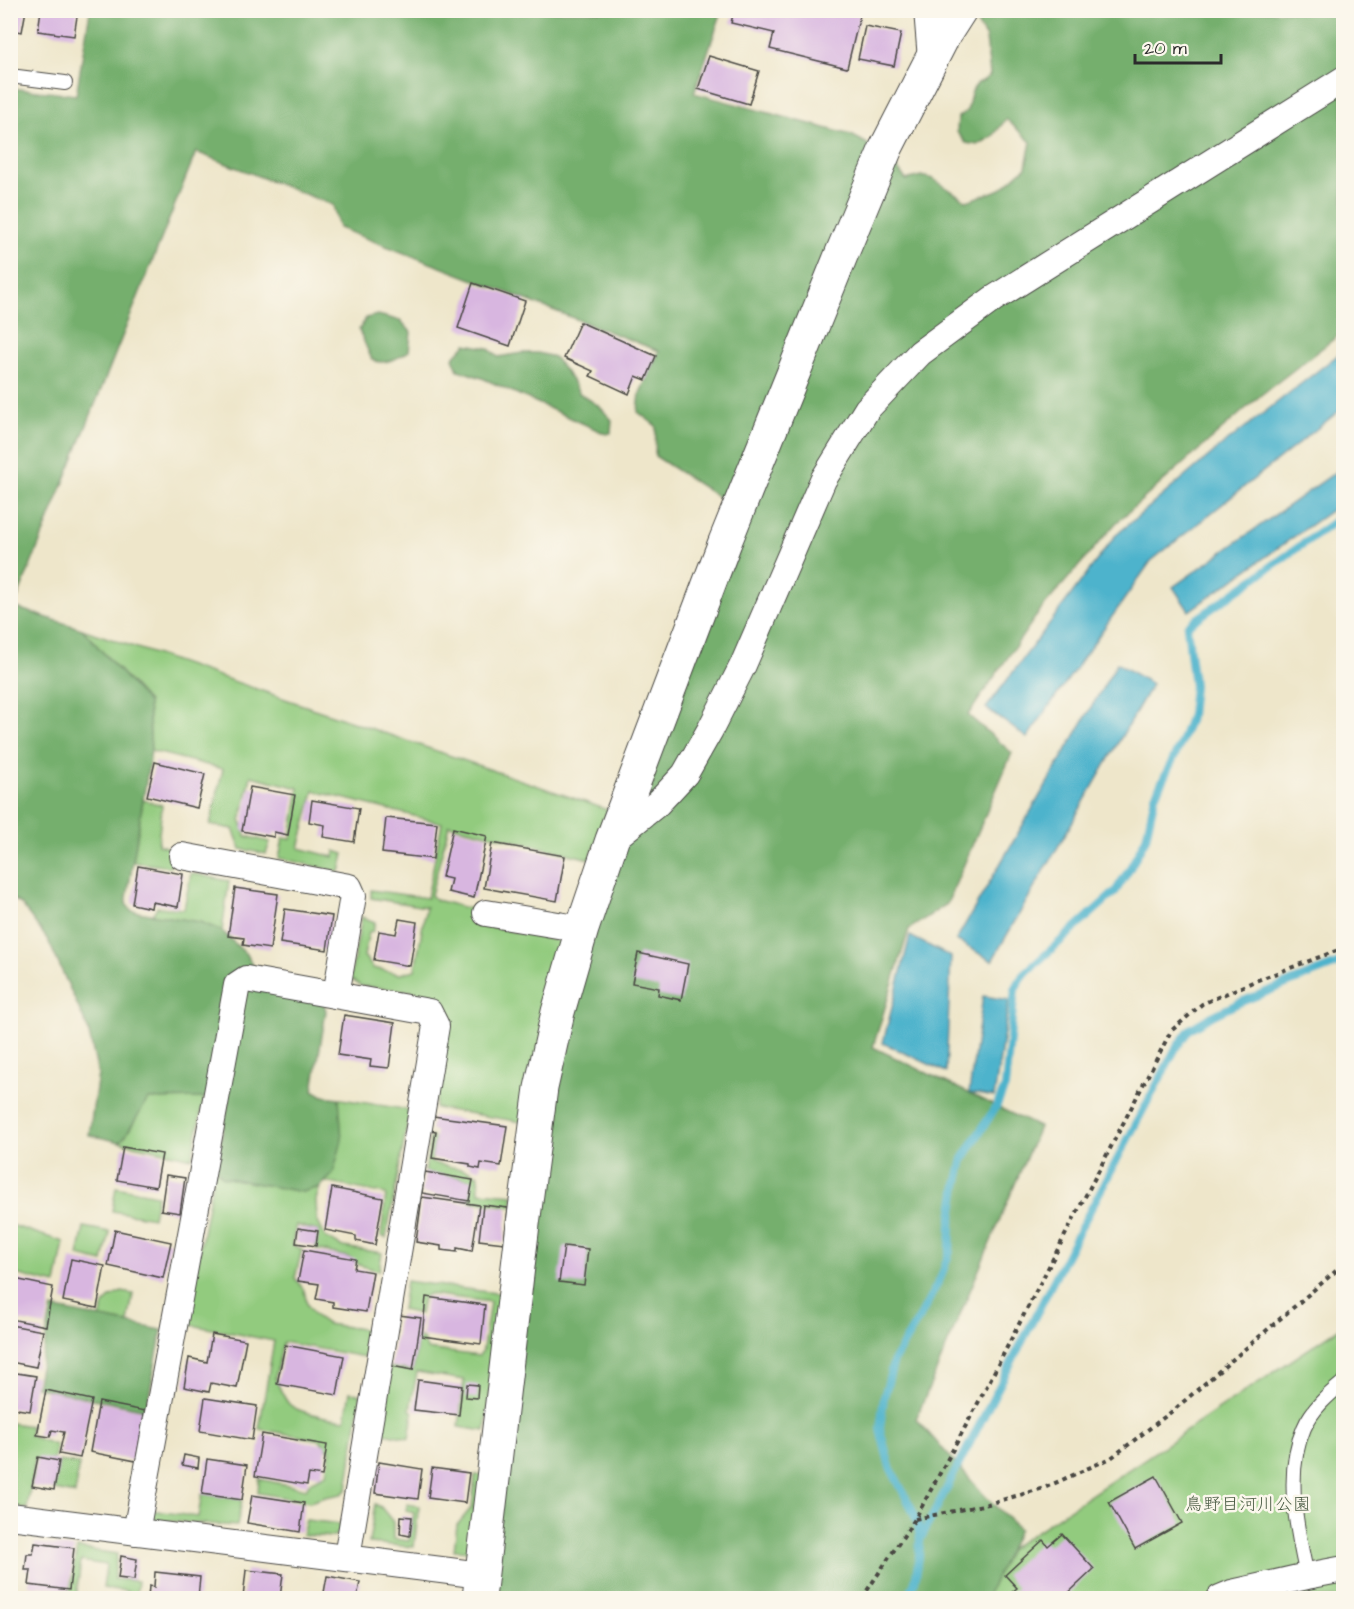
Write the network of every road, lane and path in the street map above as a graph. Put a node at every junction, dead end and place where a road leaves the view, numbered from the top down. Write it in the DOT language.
graph roads {
  1 [pos="927,10"];
  2 [pos="960,10"];
  3 [pos="931,59"];
  4 [pos="10,76"];
  5 [pos="1344,79"];
  6 [pos="65,83"];
  7 [pos="612,840"];
  8 [pos="182,856"];
  9 [pos="486,913"];
  10 [pos="582,929"];
  11 [pos="1344,948"];
  12 [pos="336,995"];
  13 [pos="1344,1264"];
  14 [pos="1344,1382"];
  15 [pos="10,1516"];
  16 [pos="915,1519"];
  17 [pos="136,1532"];
  18 [pos="347,1557"];
  19 [pos="1344,1569"];
  20 [pos="1307,1576"];
  21 [pos="480,1587"];
  22 [pos="862,1599"];
  23 [pos="1220,1599"];
  1 -- 3 [label="street"];
  2 -- 3 [label="street"];
  3 -- 7 [label="street"];
  4 -- 6 [label="lane"];
  5 -- 7 [label="street"];
  7 -- 10 [label="street"];
  8 -- 12 [label="street"];
  9 -- 10 [label="street"];
  10 -- 21 [label="street"];
  11 -- 16 [label="path"];
  12 -- 17 [label="street"];
  12 -- 18 [label="street"];
  13 -- 16 [label="path"];
  14 -- 20 [label="lane"];
  15 -- 17 [label="street"];
  16 -- 22 [label="path"];
  17 -- 18 [label="street"];
  18 -- 21 [label="street"];
  19 -- 20 [label="street"];
  20 -- 23 [label="street"];
}
